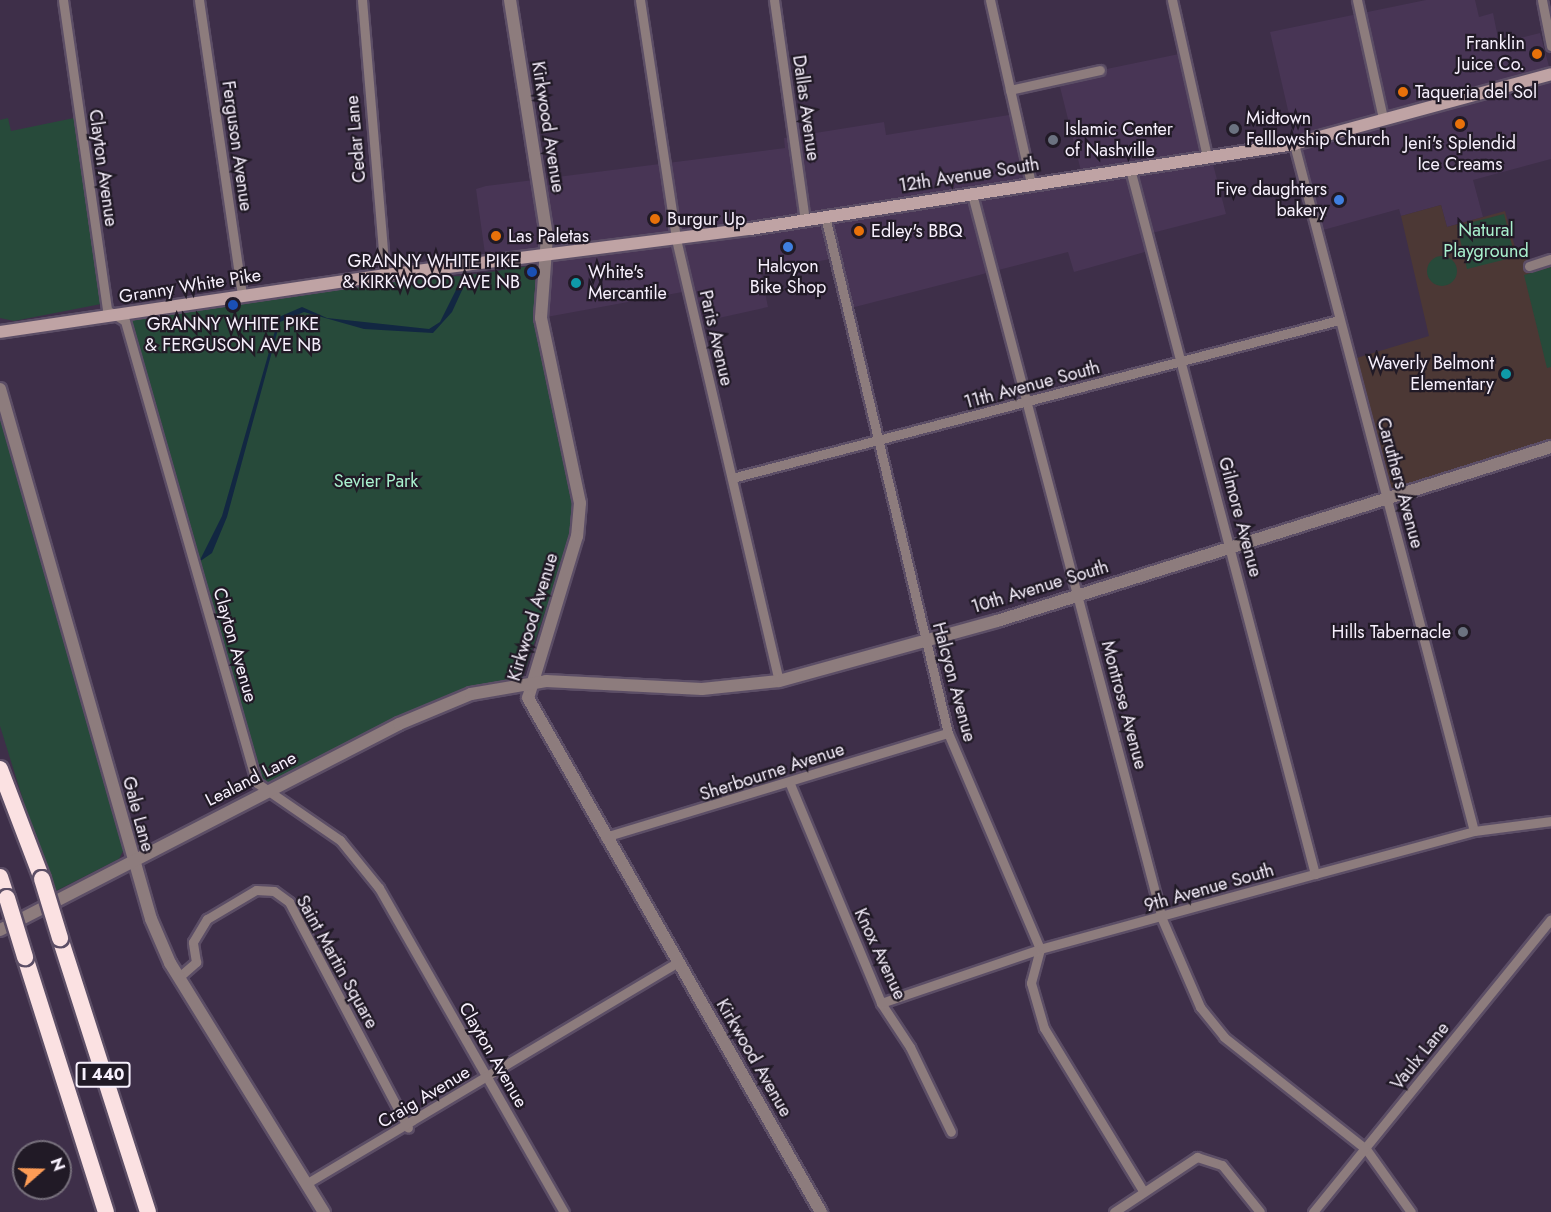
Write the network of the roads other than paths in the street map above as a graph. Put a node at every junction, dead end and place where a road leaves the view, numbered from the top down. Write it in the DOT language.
graph roads {
  1 [pos="63,0"];
  2 [pos="199,0"];
  3 [pos="362,0"];
  4 [pos="510,0"];
  5 [pos="640,0"];
  6 [pos="774,0"];
  7 [pos="990,0"];
  8 [pos="1172,0"];
  9 [pos="1357,0"];
  10 [pos="1542,0"];
  11 [pos="1551,46"];
  12 [pos="1100,70"];
  13 [pos="1551,74"];
  14 [pos="1010,90"];
  15 [pos="1383,118"];
  16 [pos="1294,144"];
  17 [pos="1206,157"];
  18 [pos="1130,169"];
  19 [pos="1031,183"];
  20 [pos="972,194"];
  21 [pos="825,216"];
  22 [pos="805,220"];
  23 [pos="676,239"];
  24 [pos="546,257"];
  25 [pos="1551,259"];
  26 [pos="1529,266"];
  27 [pos="385,275"];
  28 [pos="242,296"];
  29 [pos="118,316"];
  30 [pos="1339,320"];
  31 [pos="0,332"];
  32 [pos="1182,362"];
  33 [pos="0,389"];
  34 [pos="1026,402"];
  35 [pos="878,441"];
  36 [pos="1551,447"];
  37 [pos="732,478"];
  38 [pos="1387,495"];
  39 [pos="1230,547"];
  40 [pos="1078,594"];
  41 [pos="924,640"];
  42 [pos="779,681"];
  43 [pos="528,684"];
  44 [pos="948,734"];
  45 [pos="0,769"];
  46 [pos="790,784"];
  47 [pos="264,792"];
  48 [pos="1551,821"];
  49 [pos="1474,831"];
  50 [pos="605,837"];
  51 [pos="132,861"];
  52 [pos="1315,874"];
  53 [pos="0,877"];
  54 [pos="1162,919"];
  55 [pos="1551,919"];
  56 [pos="0,930"];
  57 [pos="1040,949"];
  58 [pos="678,962"];
  59 [pos="179,977"];
  60 [pos="881,1003"];
  61 [pos="487,1078"];
  62 [pos="408,1128"];
  63 [pos="951,1132"];
  64 [pos="1366,1149"];
  65 [pos="309,1182"];
  66 [pos="1143,1191"];
  67 [pos="106,1212"];
  68 [pos="148,1212"];
  69 [pos="324,1212"];
  70 [pos="564,1212"];
  71 [pos="821,1212"];
  72 [pos="1114,1212"];
  73 [pos="1260,1212"];
  74 [pos="1312,1212"];
  75 [pos="1411,1212"];
  1 -- 29 [label="street, Clayton Avenue"];
  2 -- 28 [label="street, Ferguson Avenue"];
  3 -- 27 [label="street, Cedar Lane"];
  4 -- 24 [label="street, Kirkwood Avenue"];
  5 -- 23 [label="street, Paris Avenue"];
  6 -- 22 [label="street, Dallas Avenue"];
  7 -- 14 [label="street"];
  8 -- 17 [label="street"];
  9 -- 15 [label="street"];
  10 -- 11 [label="street"];
  12 -- 14 [label="street"];
  13 -- 15 [label="main road, 12th Avenue South"];
  14 -- 19 [label="street"];
  15 -- 16 [label="main road, 12th Avenue South"];
  16 -- 17 [label="main road, 12th Avenue South"];
  16 -- 30 [label="street, Caruthers Avenue"];
  17 -- 18 [label="main road, 12th Avenue South"];
  18 -- 19 [label="main road, 12th Avenue South"];
  18 -- 32 [label="street, Gilmore Avenue"];
  19 -- 20 [label="main road, 12th Avenue South"];
  20 -- 21 [label="main road, 12th Avenue South"];
  20 -- 34 [label="street, Montrose Avenue"];
  21 -- 22 [label="main road, 12th Avenue South"];
  21 -- 35 [label="street, Halcyon Avenue"];
  22 -- 23 [label="main road, 12th Avenue South"];
  23 -- 24 [label="main road, 12th Avenue South"];
  23 -- 37 [label="street, Paris Avenue"];
  24 -- 27 [label="main road, 12th Avenue South"];
  24 -- 43 [label="street, Kirkwood Avenue"];
  25 -- 26 [label="street"];
  27 -- 28 [label="main road, Granny White Pike"];
  28 -- 29 [label="main road, Granny White Pike"];
  29 -- 31 [label="main road, Granny White Pike"];
  29 -- 47 [label="street, Clayton Avenue"];
  30 -- 32 [label="street, 11th Avenue South"];
  30 -- 38 [label="street, Caruthers Avenue"];
  32 -- 34 [label="street, 11th Avenue South"];
  32 -- 39 [label="street, Gilmore Avenue"];
  33 -- 51 [label="street, Gale Lane"];
  34 -- 35 [label="street, 11th Avenue South"];
  34 -- 40 [label="street, Montrose Avenue"];
  35 -- 37 [label="street, 11th Avenue South"];
  35 -- 41 [label="street, Halcyon Avenue"];
  36 -- 38 [label="street, 10th Avenue South"];
  37 -- 42 [label="street, Paris Avenue"];
  38 -- 39 [label="street, 10th Avenue South"];
  38 -- 49 [label="street, Caruthers Avenue"];
  39 -- 40 [label="street, 10th Avenue South"];
  39 -- 52 [label="street, Gilmore Avenue"];
  40 -- 41 [label="street, 10th Avenue South"];
  40 -- 54 [label="street, Montrose Avenue"];
  41 -- 42 [label="street, 10th Avenue South"];
  41 -- 44 [label="street, Halcyon Avenue"];
  42 -- 43 [label="street, 10th Avenue South"];
  43 -- 47 [label="street, Lealand Lane"];
  43 -- 50 [label="street, Kirkwood Avenue"];
  44 -- 46 [label="street, Sherbourne Avenue"];
  44 -- 57 [label="street, Halcyon Avenue"];
  45 -- 68 [label="highway, I 440, bridge"];
  46 -- 50 [label="street, Sherbourne Avenue"];
  46 -- 60 [label="street, Knox Avenue"];
  47 -- 51 [label="street, Lealand Lane"];
  47 -- 61 [label="street, Clayton Avenue"];
  48 -- 49 [label="street, 9th Avenue South"];
  49 -- 52 [label="street, 9th Avenue South"];
  50 -- 58 [label="street, Kirkwood Avenue"];
  51 -- 56 [label="street, Lealand Lane"];
  51 -- 59 [label="street, Gale Lane"];
  52 -- 54 [label="street, 9th Avenue South"];
  53 -- 67 [label="highway, I 440, bridge"];
  54 -- 57 [label="street, 9th Avenue South"];
  54 -- 64 [label="street, Montrose Avenue"];
  55 -- 64 [label="street, Vaulx Lane"];
  57 -- 60 [label="street, 9th Avenue South"];
  57 -- 66 [label="street"];
  58 -- 61 [label="street, Craig Avenue"];
  58 -- 71 [label="street, Kirkwood Avenue"];
  59 -- 62 [label="street, Saint Martin Square"];
  59 -- 65 [label="street, Gale Lane"];
  60 -- 63 [label="street, Knox Avenue"];
  61 -- 62 [label="street, Craig Avenue"];
  61 -- 70 [label="street, Clayton Avenue"];
  62 -- 65 [label="street, Craig Avenue"];
  64 -- 74 [label="street, Vaulx Lane"];
  64 -- 75 [label="street, Montrose Avenue"];
  65 -- 69 [label="street, Gale Lane"];
  66 -- 72 [label="street"];
  66 -- 73 [label="street"];
}
